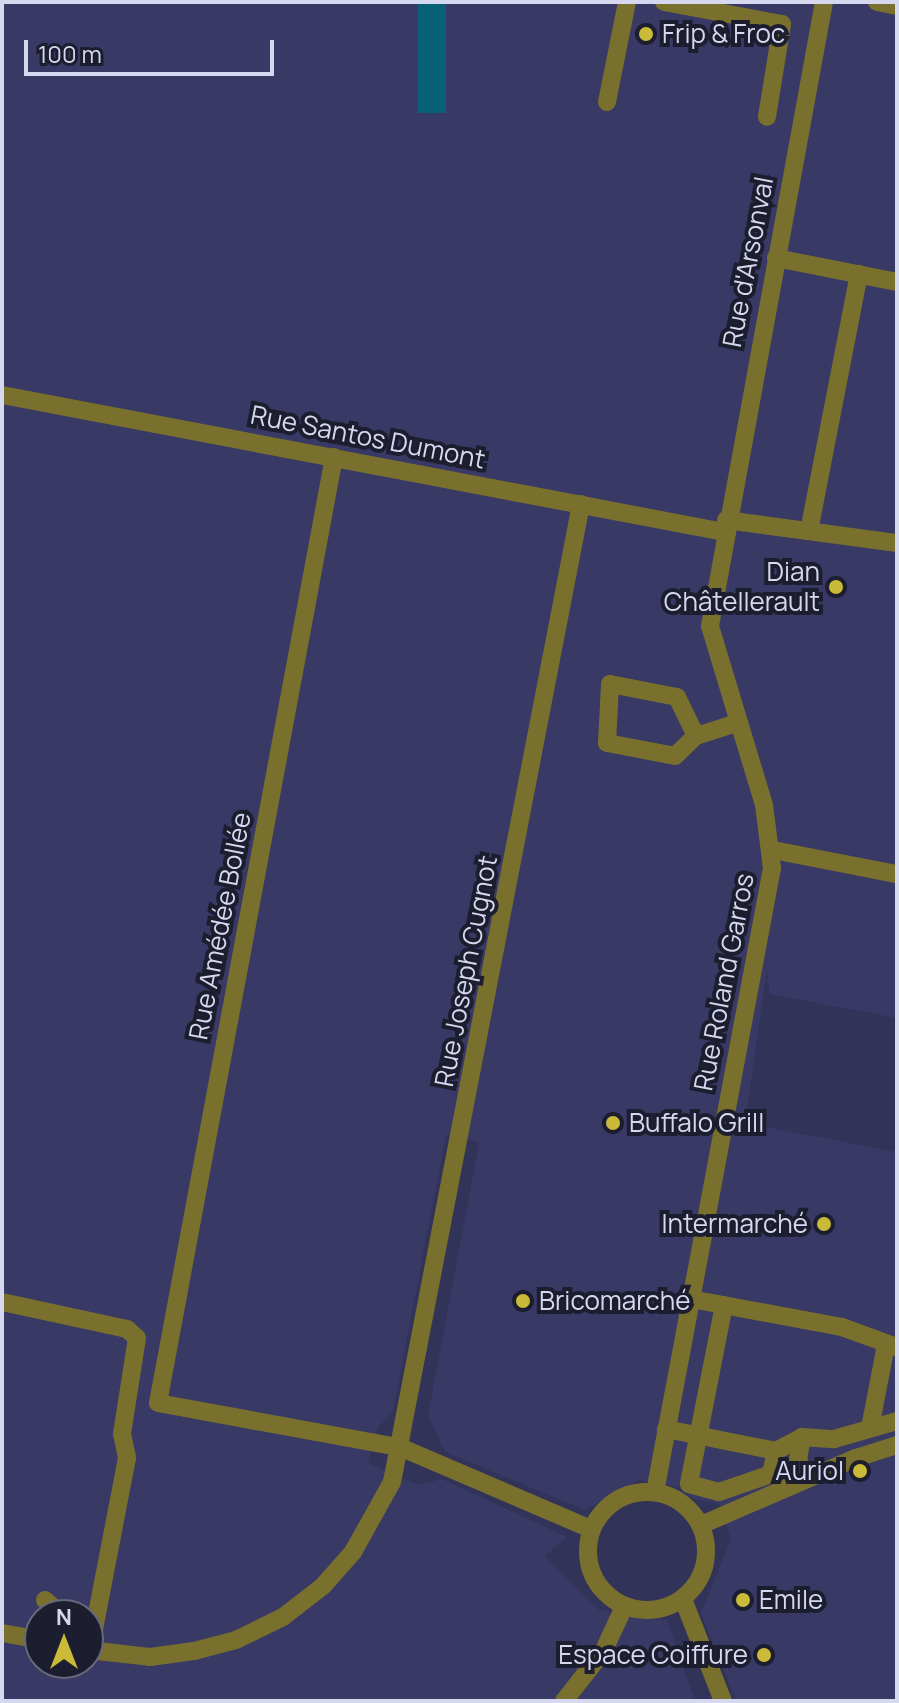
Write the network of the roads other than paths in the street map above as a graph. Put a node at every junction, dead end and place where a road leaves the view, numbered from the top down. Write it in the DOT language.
graph roads {
  1 [pos="627,2"];
  2 [pos="664,2"];
  3 [pos="824,2"];
  4 [pos="877,2"];
  5 [pos="897,6"];
  6 [pos="607,102"];
  7 [pos="767,117"];
  8 [pos="776,258"];
  9 [pos="859,274"];
  10 [pos="897,282"];
  11 [pos="2,395"];
  12 [pos="334,457"];
  13 [pos="581,504"];
  14 [pos="725,526"];
  15 [pos="809,531"];
  16 [pos="897,543"];
  17 [pos="737,723"];
  18 [pos="696,736"];
  19 [pos="773,850"];
  20 [pos="897,874"];
  21 [pos="691,1299"];
  22 [pos="2,1302"];
  23 [pos="724,1305"];
  24 [pos="891,1346"];
  25 [pos="897,1421"];
  26 [pos="870,1428"];
  27 [pos="666,1429"];
  28 [pos="698,1436"];
  29 [pos="802,1437"];
  30 [pos="897,1445"];
  31 [pos="402,1448"];
  32 [pos="776,1451"];
  33 [pos="805,1479"];
  34 [pos="655,1492"];
  35 [pos="701,1525"];
  36 [pos="591,1529"];
  37 [pos="99,1599"];
  38 [pos="683,1599"];
  39 [pos="624,1607"];
  40 [pos="2,1633"];
  41 [pos="24,1637"];
  42 [pos="104,1652"];
  43 [pos="564,1701"];
  44 [pos="723,1701"];
  1 -- 6 [label="street"];
  2 -- 7 [label="street"];
  3 -- 8 [label="street, Rue d'Arsonval"];
  4 -- 5 [label="street"];
  8 -- 9 [label="street"];
  8 -- 14 [label="street, Rue d'Arsonval"];
  9 -- 10 [label="street"];
  9 -- 15 [label="street"];
  11 -- 12 [label="street, Rue Santos Dumont"];
  12 -- 13 [label="street, Rue Santos Dumont"];
  12 -- 31 [label="street, Rue Amédée Bollée"];
  13 -- 14 [label="street, Rue Santos Dumont"];
  13 -- 31 [label="street, Rue Joseph Cugnot"];
  14 -- 15 [label="street, Rue Santos Dumont"];
  14 -- 17 [label="street, Rue Roland Garros"];
  15 -- 16 [label="street, Rue Santos Dumont"];
  17 -- 18 [label="street"];
  17 -- 19 [label="street, Rue Roland Garros"];
  18 -- 18 [label="street"];
  19 -- 20 [label="street"];
  19 -- 21 [label="street, Rue Roland Garros"];
  21 -- 23 [label="street"];
  21 -- 27 [label="street, Rue Roland Garros"];
  22 -- 37 [label="street"];
  23 -- 24 [label="street"];
  23 -- 28 [label="street"];
  24 -- 26 [label="street"];
  25 -- 26 [label="street"];
  26 -- 29 [label="street"];
  27 -- 28 [label="street"];
  27 -- 34 [label="street, Rue Roland Garros"];
  28 -- 32 [label="street"];
  28 -- 32 [label="street"];
  29 -- 32 [label="street"];
  29 -- 33 [label="street"];
  30 -- 33 [label="street"];
  31 -- 36 [label="street"];
  31 -- 42 [label="street, Rue Joseph Cugnot"];
  33 -- 35 [label="street"];
  34 -- 35 [label="street"];
  34 -- 36 [label="street"];
  35 -- 38 [label="street"];
  36 -- 39 [label="street"];
  38 -- 39 [label="street"];
  38 -- 44 [label="street"];
  39 -- 43 [label="street"];
  40 -- 41 [label="street"];
}
